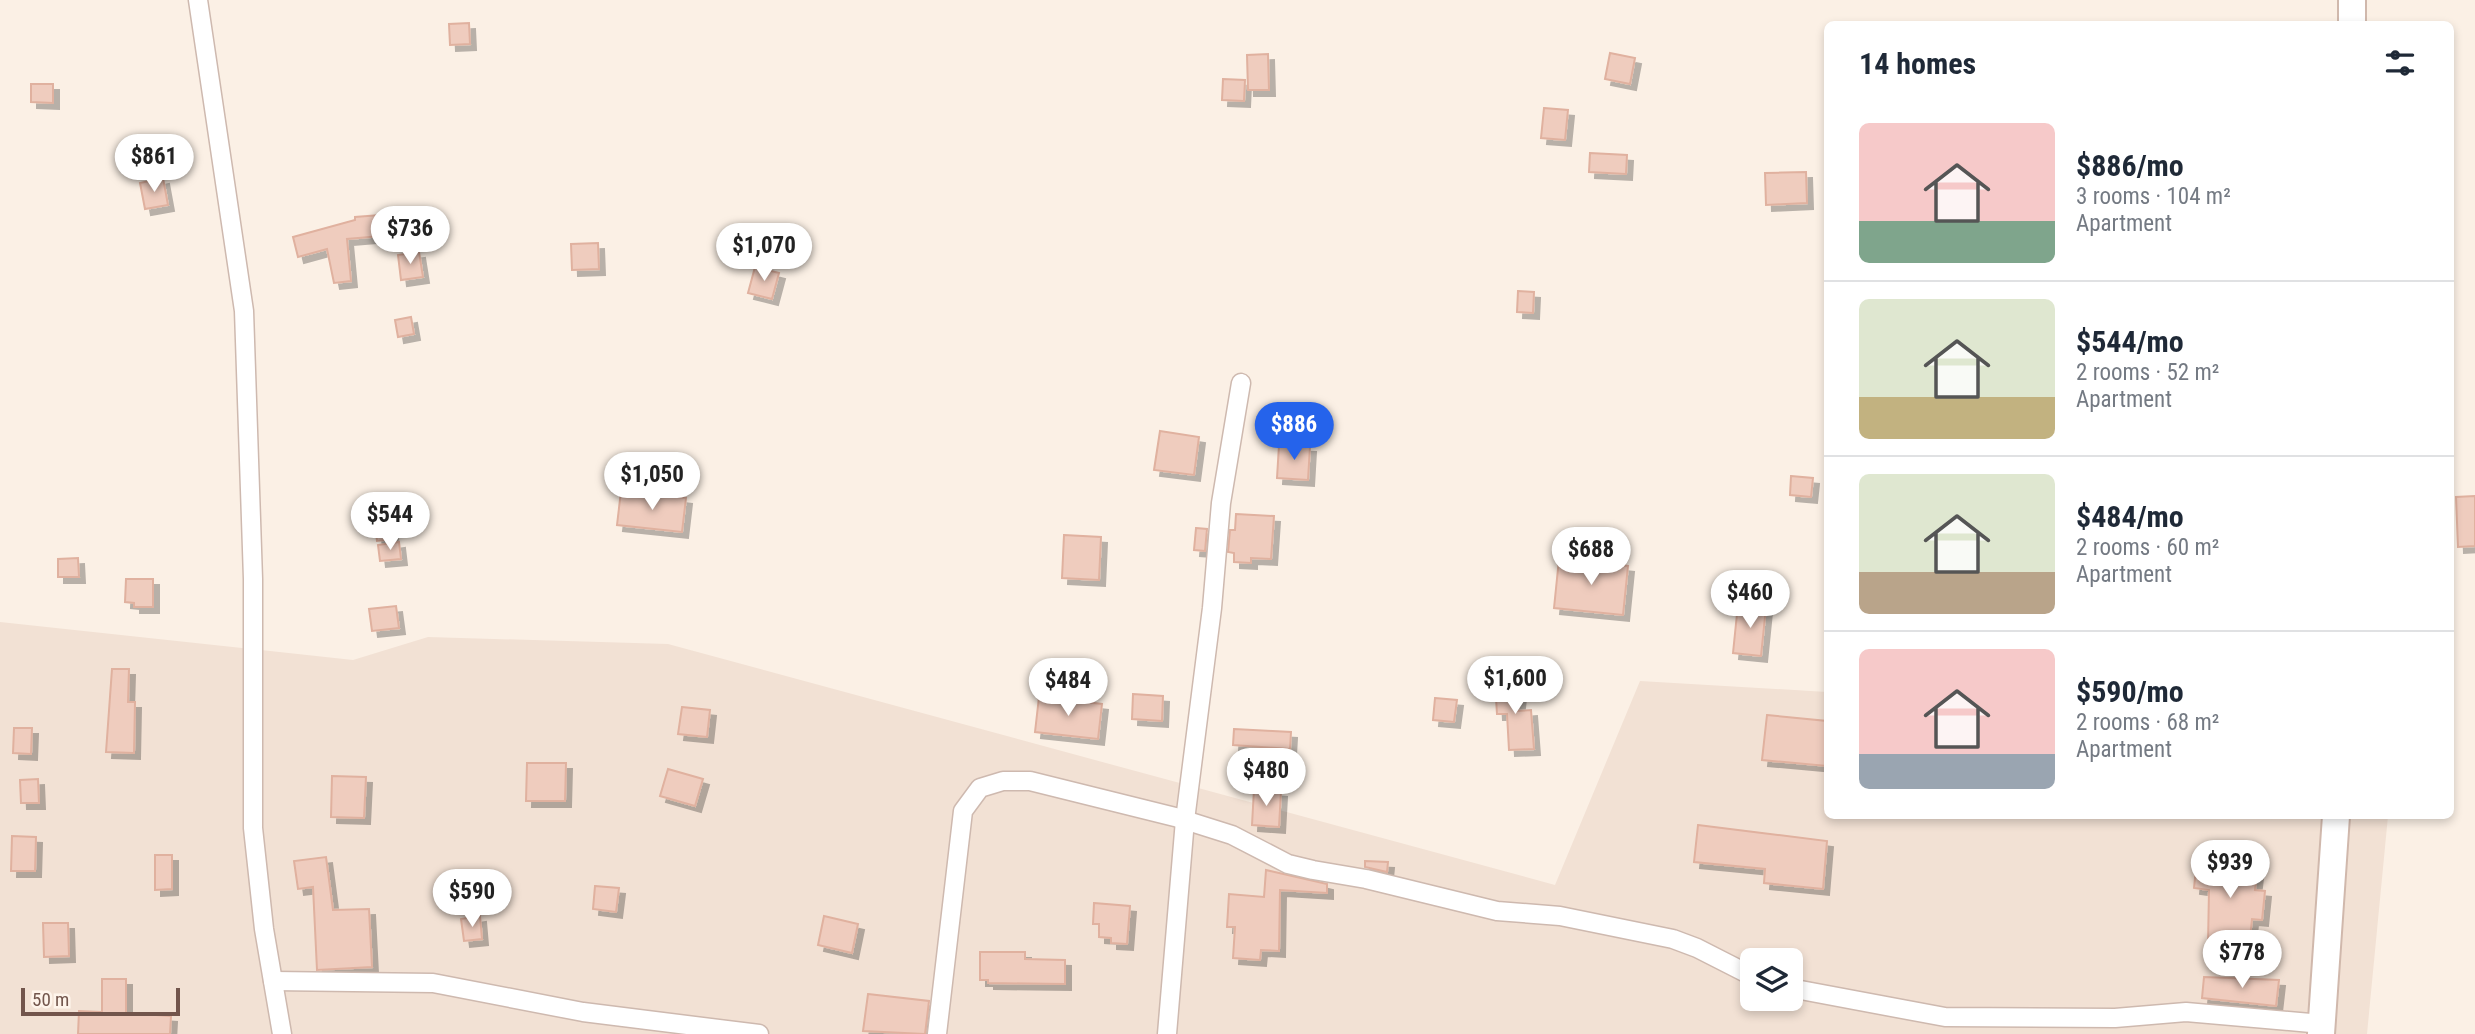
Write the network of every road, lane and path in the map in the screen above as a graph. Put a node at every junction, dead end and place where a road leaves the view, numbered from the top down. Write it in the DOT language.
graph roads {
  1 [pos="198,0"];
  2 [pos="2352,0"];
  3 [pos="2352,21"];
  4 [pos="1241,383"];
  5 [pos="2336,819"];
  6 [pos="1185,820"];
  7 [pos="1740,970"];
  8 [pos="273,981"];
  9 [pos="1803,990"];
  10 [pos="2321,1029"];
  11 [pos="282,1034"];
  12 [pos="759,1034"];
  13 [pos="937,1034"];
  14 [pos="1167,1034"];
  1 -- 8 [label="street"];
  2 -- 3 [label="street"];
  4 -- 6 [label="street"];
  5 -- 10 [label="street"];
  6 -- 7 [label="street"];
  6 -- 13 [label="street"];
  6 -- 14 [label="street"];
  8 -- 11 [label="street"];
  8 -- 12 [label="street"];
  9 -- 10 [label="street"];
}
